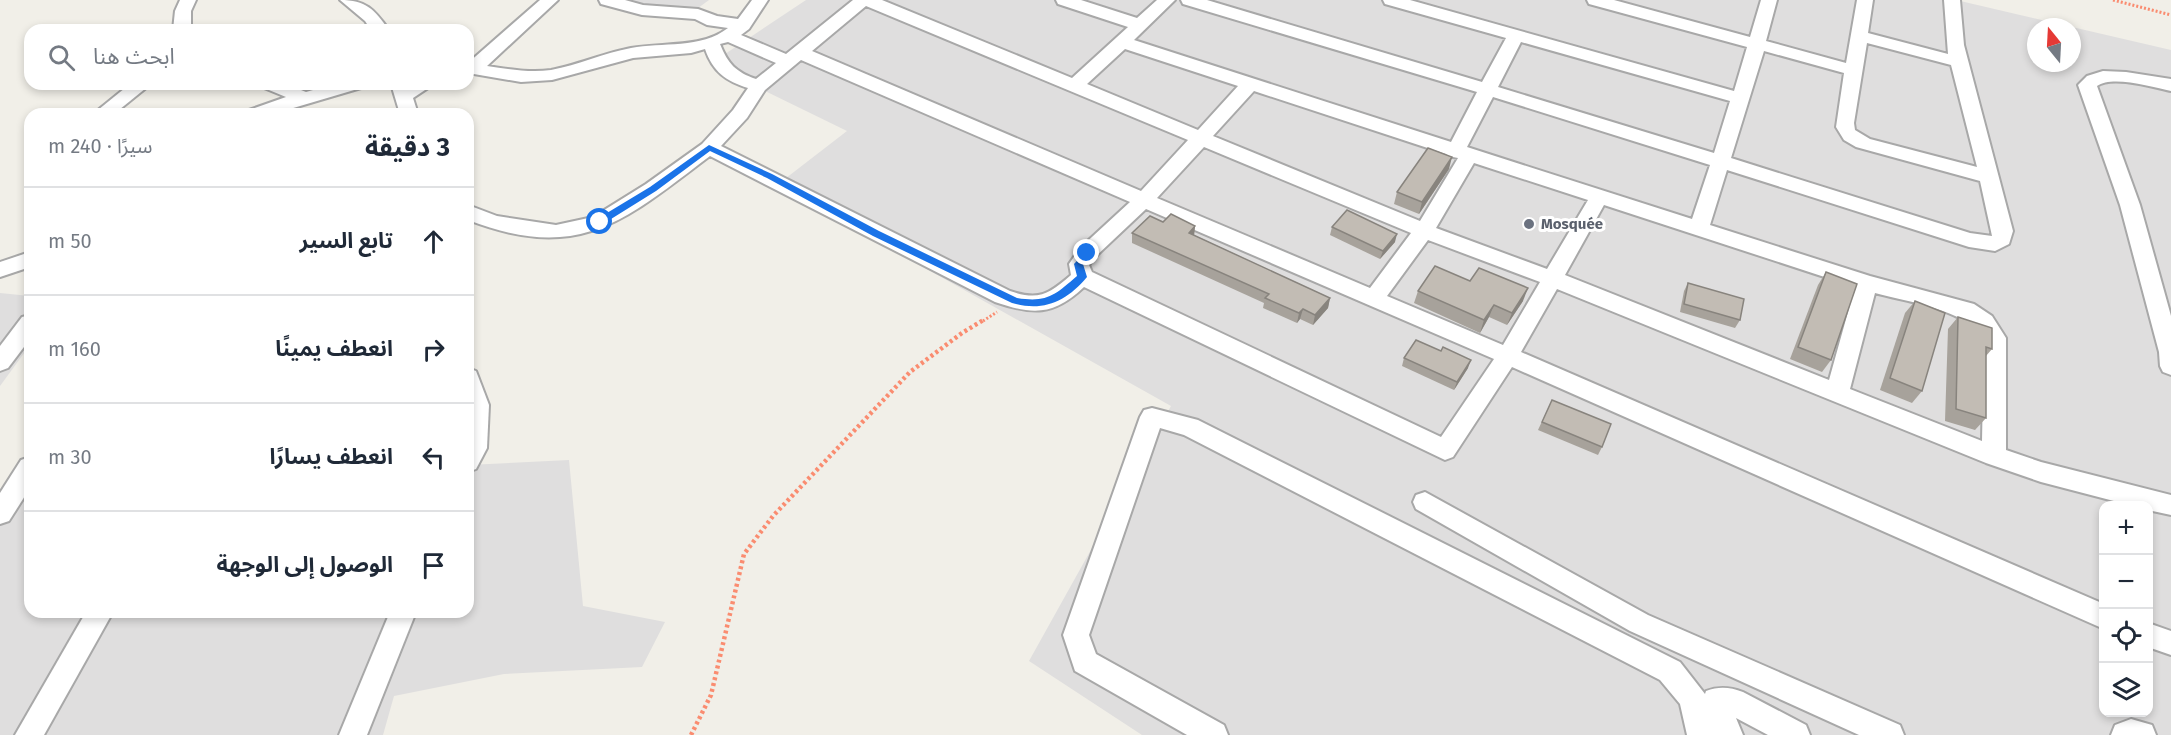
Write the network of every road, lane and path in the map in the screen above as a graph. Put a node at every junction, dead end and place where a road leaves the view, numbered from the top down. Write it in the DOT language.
graph roads {
  1 [pos="188,0"];
  2 [pos="348,0"];
  3 [pos="550,0"];
  4 [pos="607,0"];
  5 [pos="760,0"];
  6 [pos="865,0"];
  7 [pos="1064,0"];
  8 [pos="1167,0"];
  9 [pos="1189,0"];
  10 [pos="1391,0"];
  11 [pos="1595,0"];
  12 [pos="1769,0"];
  13 [pos="1865,0"];
  14 [pos="1952,0"];
  15 [pos="2113,0"];
  16 [pos="2171,15"];
  17 [pos="182,24"];
  18 [pos="376,24"];
  19 [pos="1140,25"];
  20 [pos="736,31"];
  21 [pos="1516,35"];
  22 [pos="1859,36"];
  23 [pos="1122,42"];
  24 [pos="711,43"];
  25 [pos="1757,44"];
  26 [pos="793,56"];
  27 [pos="1959,62"];
  28 [pos="474,65"];
  29 [pos="474,69"];
  30 [pos="1853,70"];
  31 [pos="1250,84"];
  32 [pos="2171,85"];
  33 [pos="759,86"];
  34 [pos="1074,86"];
  35 [pos="134,90"];
  36 [pos="280,90"];
  37 [pos="339,90"];
  38 [pos="1487,90"];
  39 [pos="1739,98"];
  40 [pos="302,104"];
  41 [pos="110,108"];
  42 [pos="284,108"];
  43 [pos="1201,140"];
  44 [pos="709,148"];
  45 [pos="1462,154"];
  46 [pos="1720,162"];
  47 [pos="1989,177"];
  48 [pos="1599,197"];
  49 [pos="1143,201"];
  50 [pos="474,214"];
  51 [pos="1699,228"];
  52 [pos="1425,231"];
  53 [pos="24,261"];
  54 [pos="0,270"];
  55 [pos="1082,277"];
  56 [pos="1553,279"];
  57 [pos="1867,283"];
  58 [pos="1373,299"];
  59 [pos="1015,301"];
  60 [pos="24,331"];
  61 [pos="1508,356"];
  62 [pos="2171,357"];
  63 [pos="0,362"];
  64 [pos="1837,394"];
  65 [pos="474,396"];
  66 [pos="474,450"];
  67 [pos="1994,456"];
  68 [pos="24,476"];
  69 [pos="1425,502"];
  70 [pos="2171,505"];
  71 [pos="0,514"];
  72 [pos="2099,615"];
  73 [pos="97,618"];
  74 [pos="401,618"];
  75 [pos="2153,637"];
  76 [pos="2171,643"];
  77 [pos="29,735"];
  78 [pos="353,735"];
  79 [pos="690,735"];
  80 [pos="1214,735"];
  81 [pos="1701,735"];
  82 [pos="1729,735"];
  83 [pos="1796,735"];
  84 [pos="1890,735"];
  1 -- 17 [label="street"];
  2 -- 18 [label="street"];
  3 -- 28 [label="street"];
  4 -- 20 [label="street"];
  5 -- 20 [label="street"];
  6 -- 26 [label="street"];
  6 -- 34 [label="street"];
  7 -- 19 [label="street"];
  8 -- 19 [label="street"];
  9 -- 38 [label="street"];
  10 -- 21 [label="street"];
  11 -- 25 [label="street"];
  12 -- 25 [label="street"];
  13 -- 22 [label="street"];
  14 -- 27 [label="street"];
  15 -- 16 [label="path"];
  19 -- 23 [label="street"];
  20 -- 24 [label="street"];
  20 -- 26 [label="street"];
  21 -- 38 [label="street"];
  21 -- 39 [label="street"];
  22 -- 27 [label="street"];
  22 -- 30 [label="street"];
  23 -- 31 [label="street"];
  23 -- 34 [label="street"];
  24 -- 29 [label="street"];
  24 -- 33 [label="street"];
  25 -- 30 [label="street"];
  25 -- 39 [label="street"];
  26 -- 33 [label="street"];
  26 -- 49 [label="street"];
  27 -- 47 [label="street"];
  30 -- 47 [label="street"];
  31 -- 43 [label="street"];
  31 -- 45 [label="street"];
  32 -- 62 [label="street"];
  33 -- 44 [label="street"];
  34 -- 43 [label="street"];
  35 -- 41 [label="street"];
  36 -- 40 [label="street"];
  37 -- 40 [label="street"];
  38 -- 45 [label="street"];
  38 -- 46 [label="street"];
  39 -- 46 [label="street"];
  40 -- 42 [label="street"];
  43 -- 49 [label="street"];
  43 -- 52 [label="street"];
  44 -- 50 [label="street"];
  44 -- 59 [label="street"];
  45 -- 48 [label="street"];
  45 -- 52 [label="street"];
  46 -- 47 [label="street"];
  46 -- 51 [label="street"];
  48 -- 51 [label="street"];
  48 -- 56 [label="street"];
  49 -- 55 [label="street"];
  49 -- 58 [label="street"];
  51 -- 57 [label="street"];
  52 -- 56 [label="street"];
  52 -- 58 [label="street"];
  53 -- 54 [label="street"];
  55 -- 59 [label="street"];
  55 -- 61 [label="street"];
  56 -- 61 [label="street"];
  56 -- 64 [label="street"];
  57 -- 64 [label="street"];
  57 -- 67 [label="street"];
  58 -- 61 [label="street"];
  59 -- 79 [label="path"];
  60 -- 63 [label="street"];
  61 -- 72 [label="street"];
  64 -- 67 [label="street"];
  65 -- 66 [label="street"];
  67 -- 70 [label="street"];
  68 -- 71 [label="street"];
  69 -- 84 [label="street"];
  73 -- 77 [label="street"];
  74 -- 78 [label="street"];
  75 -- 76 [label="street"];
  80 -- 81 [label="street"];
  82 -- 83 [label="street"];
}
